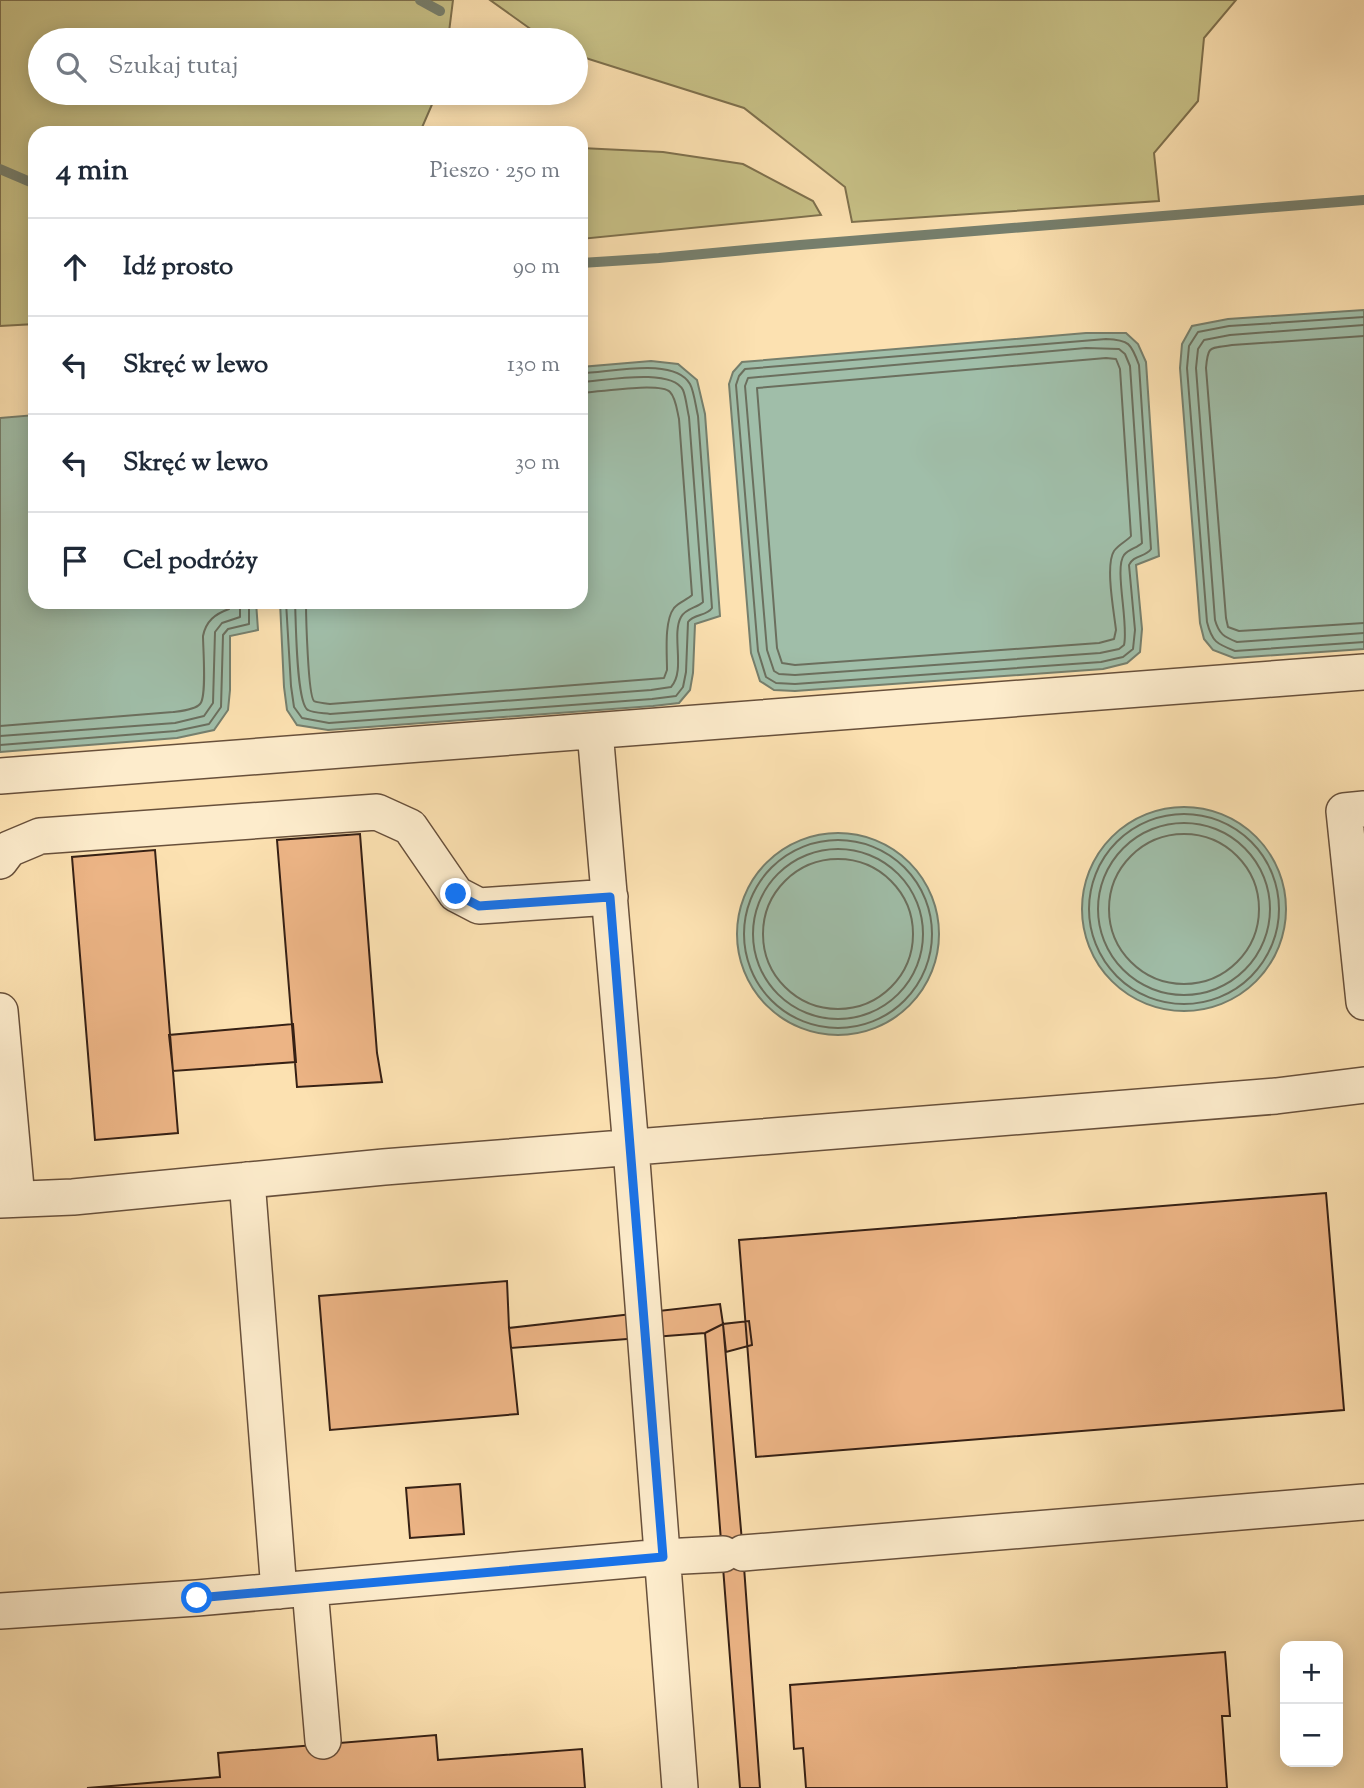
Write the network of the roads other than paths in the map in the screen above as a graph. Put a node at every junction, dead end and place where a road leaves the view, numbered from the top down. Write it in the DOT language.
graph roads {
  1 [pos="1364,673"];
  2 [pos="595,731"];
  3 [pos="0,776"];
  4 [pos="1364,809"];
  5 [pos="0,861"];
  6 [pos="610,897"];
  7 [pos="1364,1002"];
  8 [pos="0,1011"];
  9 [pos="1364,1086"];
  10 [pos="631,1148"];
  11 [pos="247,1180"];
  12 [pos="9,1200"];
  13 [pos="1364,1503"];
  14 [pos="663,1557"];
  15 [pos="295,1590"];
  16 [pos="0,1611"];
  17 [pos="323,1741"];
  18 [pos="680,1788"];
  1 -- 2 [label="lane"];
  2 -- 3 [label="lane"];
  2 -- 6 [label="lane"];
  4 -- 7 [label="lane"];
  5 -- 6 [label="lane"];
  6 -- 10 [label="lane"];
  8 -- 12 [label="lane"];
  9 -- 10 [label="lane"];
  10 -- 11 [label="lane"];
  10 -- 14 [label="lane"];
  11 -- 12 [label="lane"];
  11 -- 15 [label="lane"];
  13 -- 14 [label="lane"];
  14 -- 15 [label="lane"];
  14 -- 18 [label="lane"];
  15 -- 16 [label="lane"];
  15 -- 17 [label="lane"];
}
